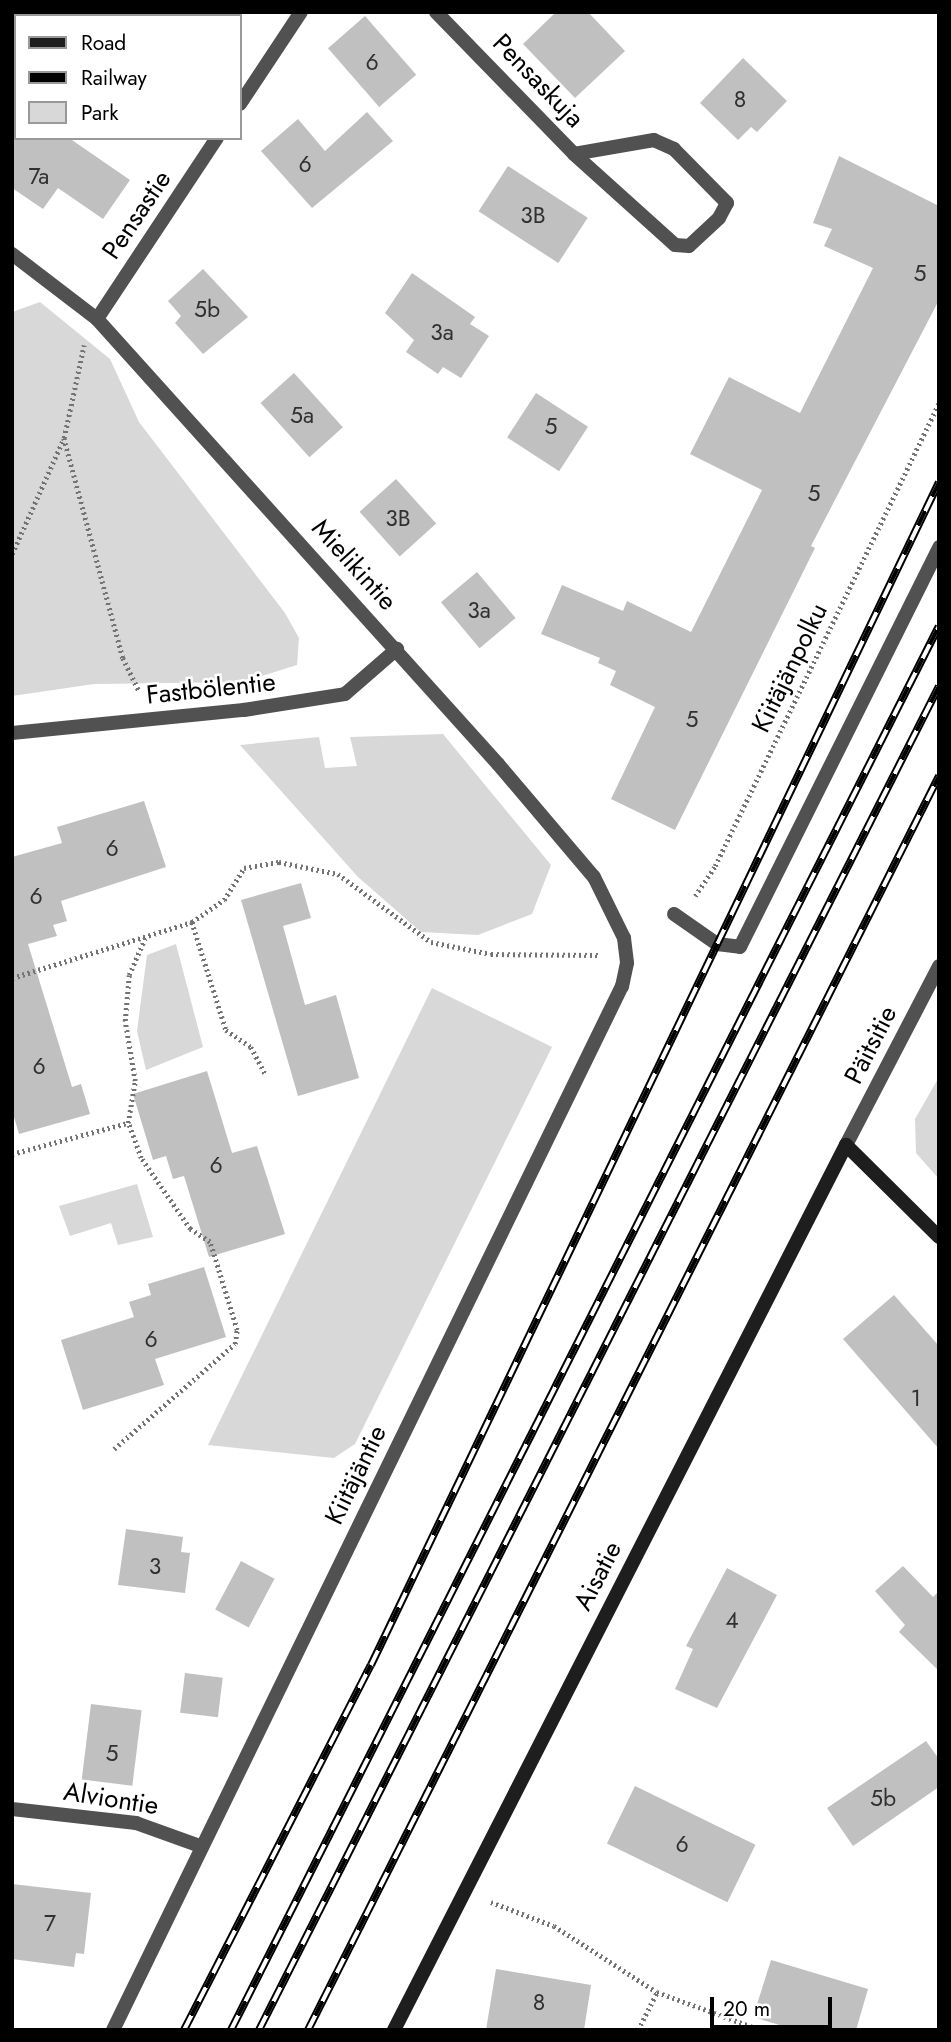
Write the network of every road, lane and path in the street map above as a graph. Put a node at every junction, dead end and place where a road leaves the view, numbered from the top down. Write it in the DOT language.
graph roads {
  1 [pos="301,12"];
  2 [pos="436,12"];
  3 [pos="242,101"];
  4 [pos="216,140"];
  5 [pos="574,154"];
  6 [pos="12,254"];
  7 [pos="97,318"];
  8 [pos="939,403"];
  9 [pos="64,438"];
  10 [pos="939,547"];
  11 [pos="12,554"];
  12 [pos="397,649"];
  13 [pos="152,720"];
  14 [pos="12,733"];
  15 [pos="674,914"];
  16 [pos="192,922"];
  17 [pos="145,937"];
  18 [pos="624,938"];
  19 [pos="599,955"];
  20 [pos="939,966"];
  21 [pos="12,978"];
  22 [pos="266,1075"];
  23 [pos="128,1123"];
  24 [pos="846,1145"];
  25 [pos="12,1154"];
  26 [pos="939,1237"];
  27 [pos="114,1449"];
  28 [pos="12,1810"];
  29 [pos="200,1846"];
  30 [pos="490,1902"];
  31 [pos="657,1992"];
  32 [pos="113,2030"];
  33 [pos="394,2030"];
  34 [pos="638,2030"];
  35 [pos="761,2030"];
  1 -- 3 [label="street"];
  2 -- 5 [label="street, Pensaskuja"];
  4 -- 7 [label="street, Pensastie"];
  5 -- 5 [label="street, Pensaskuja"];
  6 -- 7 [label="street, Mielikintie"];
  7 -- 9 [label="path"];
  7 -- 12 [label="street, Mielikintie"];
  8 -- 15 [label="path, Kiitäjänpolku"];
  9 -- 11 [label="path"];
  9 -- 13 [label="path"];
  10 -- 15 [label="street"];
  12 -- 13 [label="street, Fastbölentie"];
  12 -- 18 [label="street, Mielikintie"];
  13 -- 14 [label="street, Fastbölentie"];
  16 -- 17 [label="path"];
  16 -- 19 [label="path"];
  16 -- 22 [label="path"];
  17 -- 21 [label="path"];
  17 -- 23 [label="path"];
  18 -- 29 [label="street, Kiitäjäntie"];
  20 -- 24 [label="street, Päitsitie"];
  23 -- 25 [label="path"];
  23 -- 27 [label="path"];
  24 -- 26 [label="street"];
  24 -- 33 [label="street, Aisatie"];
  28 -- 29 [label="street, Alviontie"];
  29 -- 32 [label="street, Kiitäjäntie"];
  30 -- 31 [label="path"];
  31 -- 34 [label="path"];
  31 -- 35 [label="path"];
}
